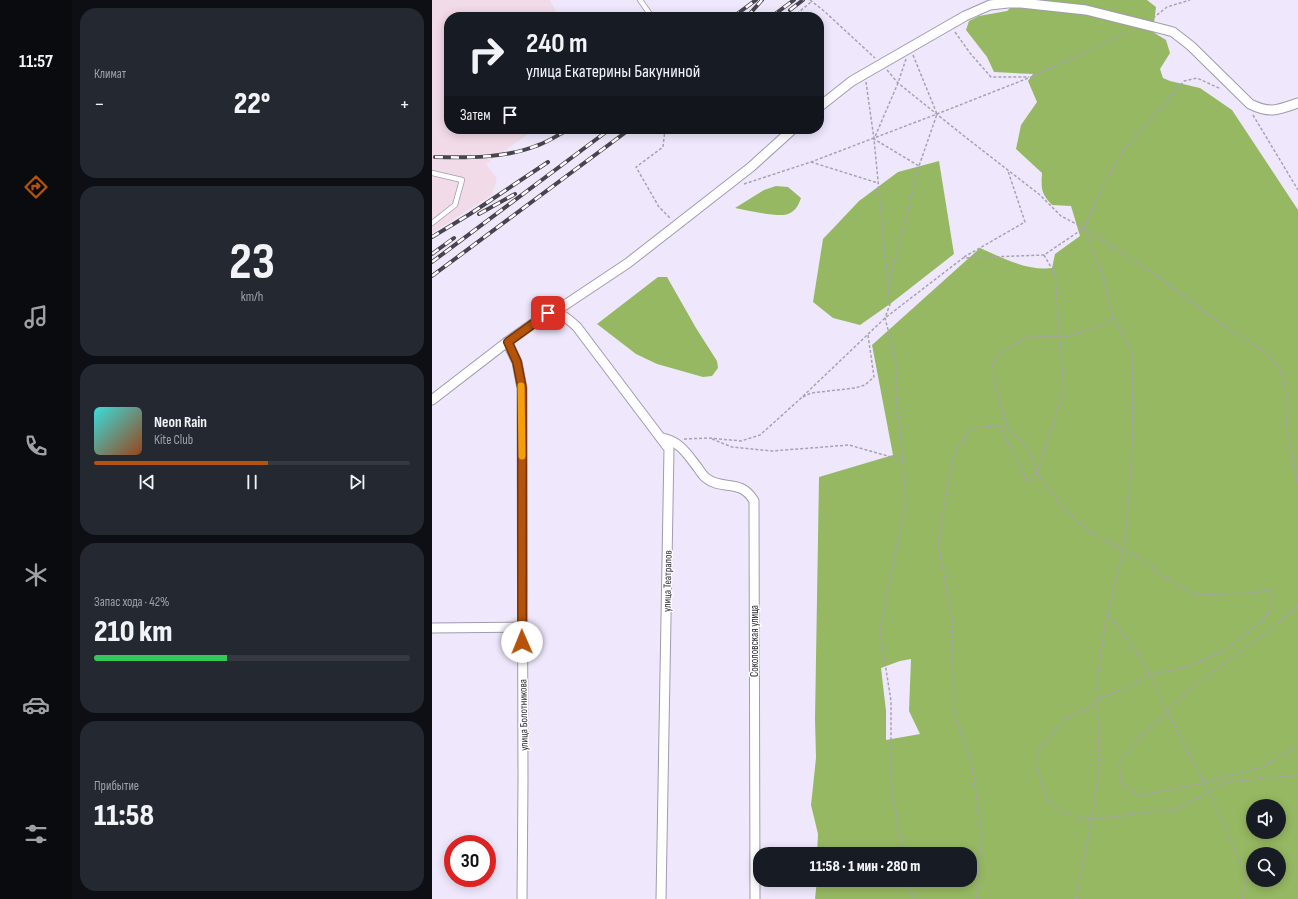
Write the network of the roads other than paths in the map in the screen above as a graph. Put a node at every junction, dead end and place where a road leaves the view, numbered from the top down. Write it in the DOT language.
graph roads {
  1 [pos="640,0"];
  2 [pos="648,12"];
  3 [pos="824,103"];
  4 [pos="1298,103"];
  5 [pos="787,134"];
  6 [pos="432,173"];
  7 [pos="432,223"];
  8 [pos="548,313"];
  9 [pos="508,342"];
  10 [pos="432,400"];
  11 [pos="664,439"];
  12 [pos="522,627"];
  13 [pos="432,628"];
  14 [pos="522,899"];
  15 [pos="661,899"];
  16 [pos="755,899"];
  1 -- 2 [label="lane"];
  3 -- 4 [label="street"];
  5 -- 8 [label="street"];
  6 -- 7 [label="lane"];
  8 -- 9 [label="street"];
  8 -- 11 [label="street, улица Театралов"];
  9 -- 10 [label="street"];
  9 -- 12 [label="street, улица Болотникова"];
  11 -- 15 [label="street, улица Театралов"];
  11 -- 16 [label="street, Соколовская улица"];
  12 -- 13 [label="street"];
  12 -- 14 [label="street, улица Болотникова"];
}
